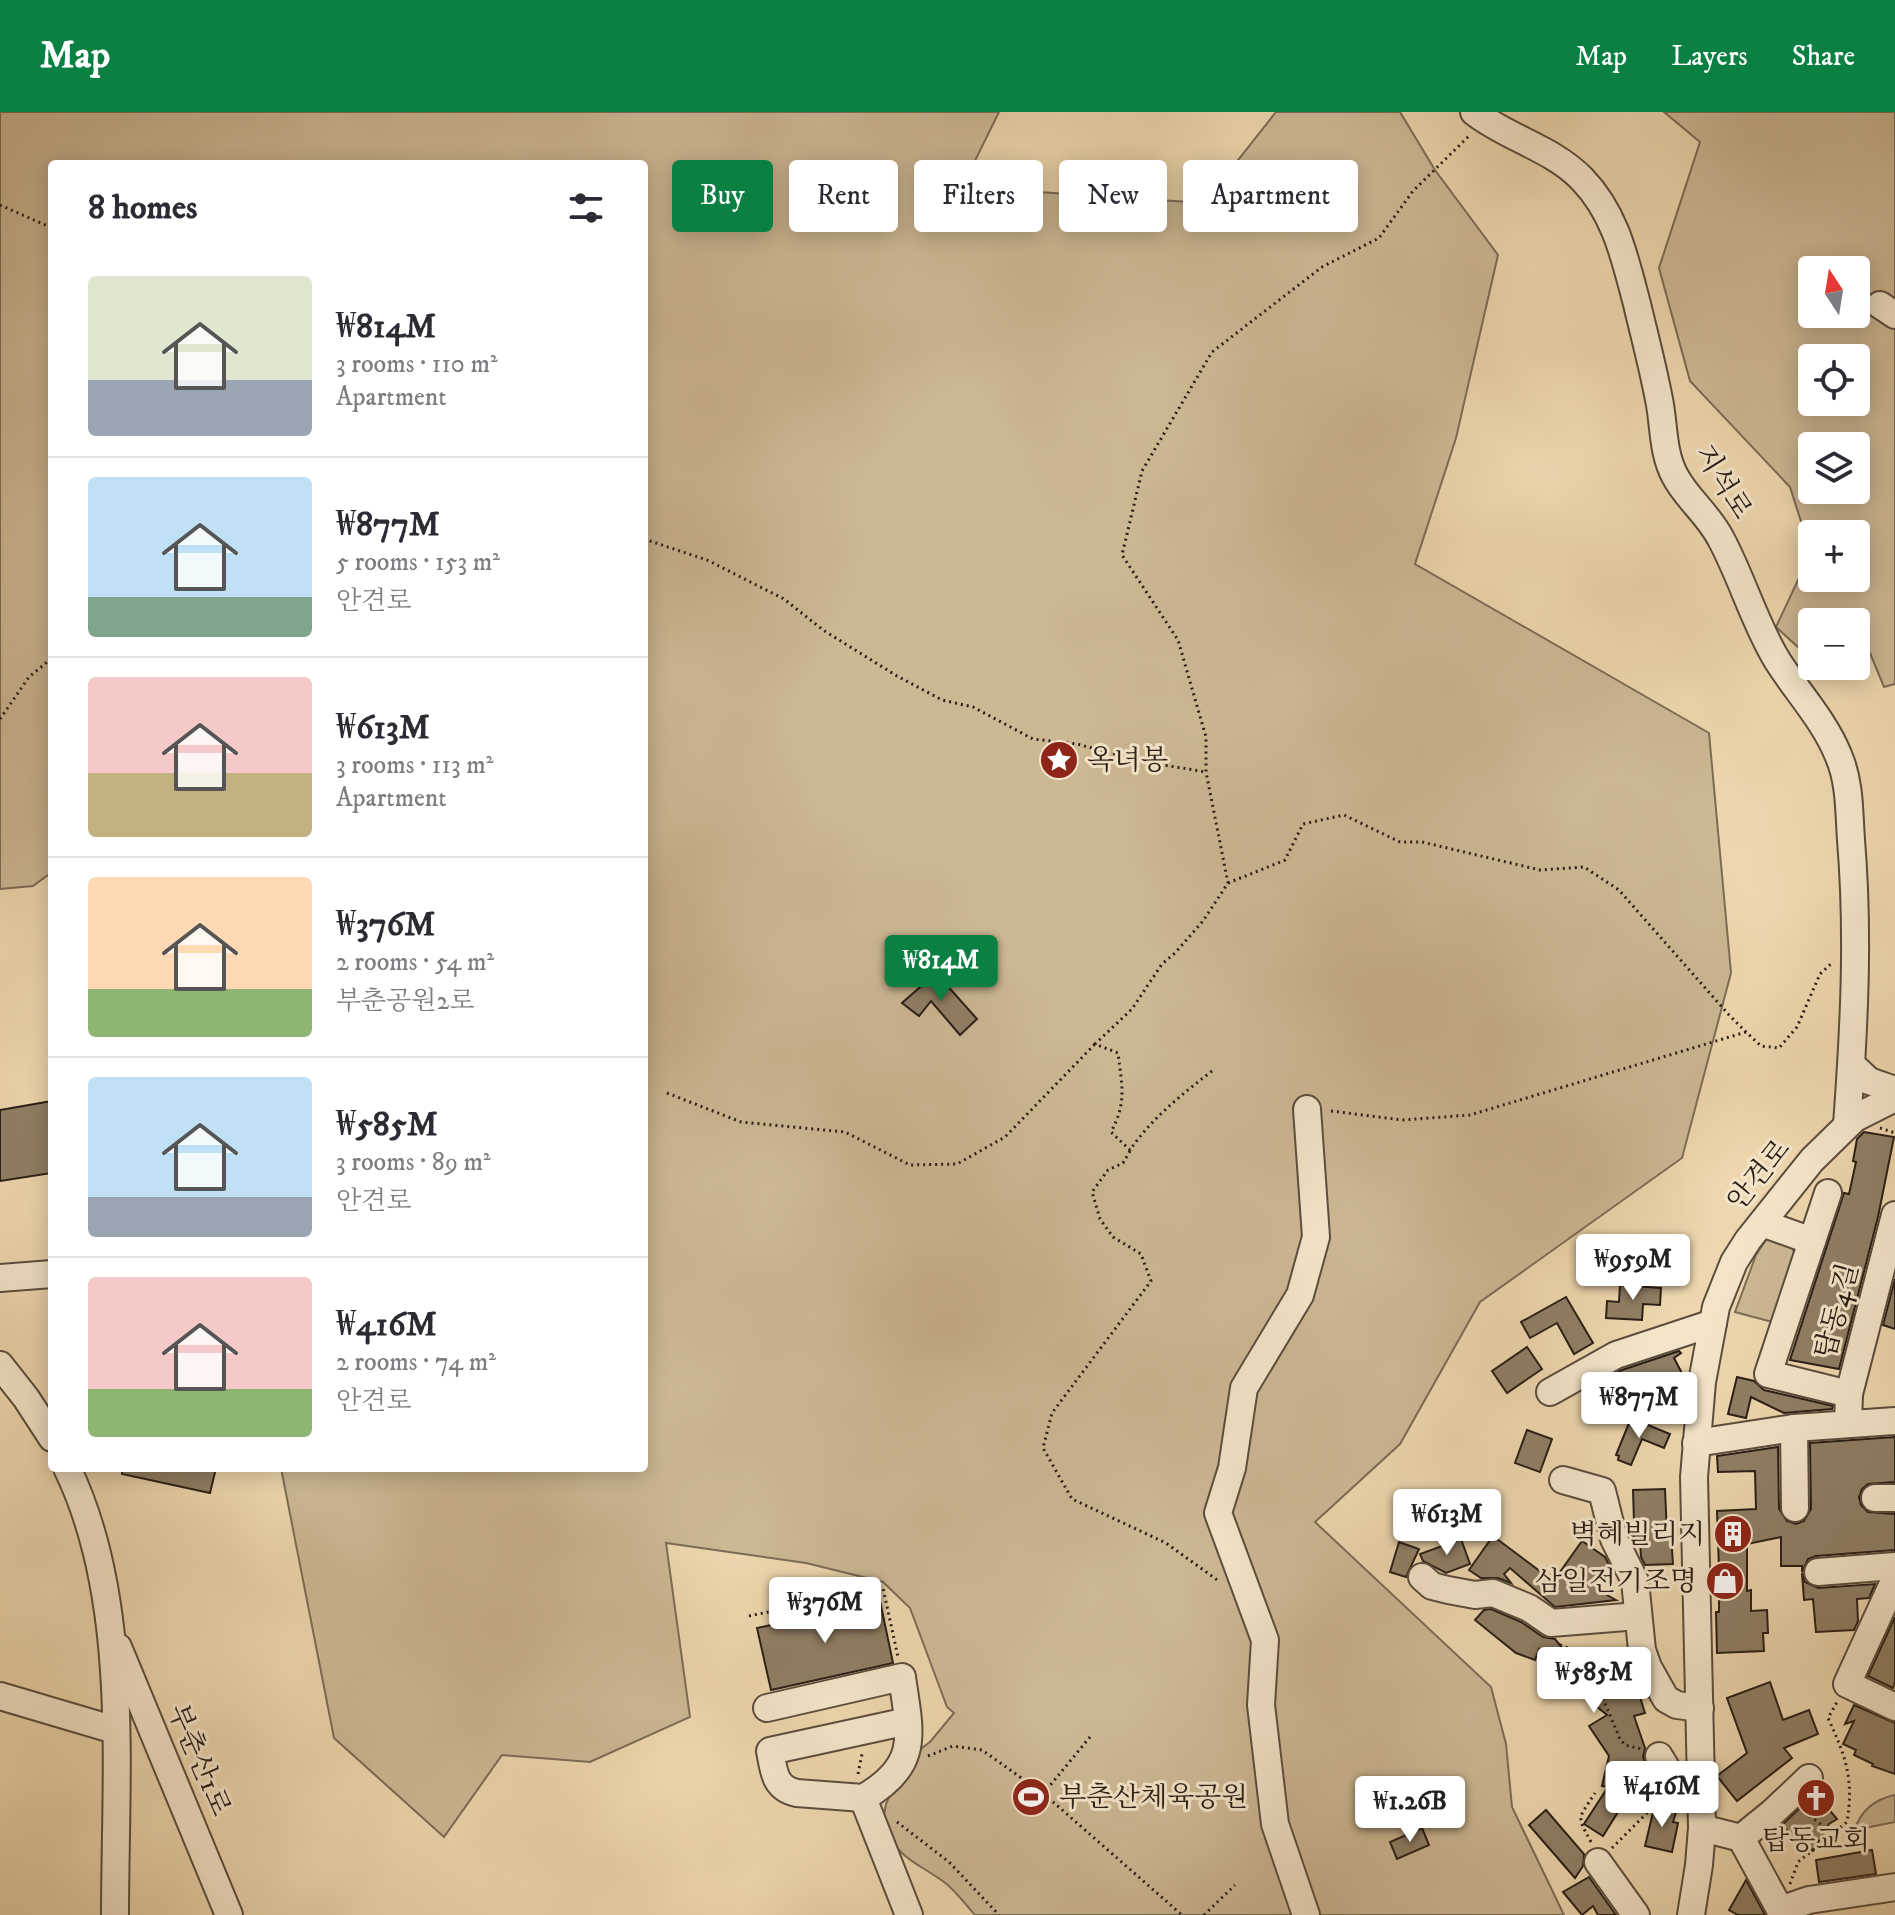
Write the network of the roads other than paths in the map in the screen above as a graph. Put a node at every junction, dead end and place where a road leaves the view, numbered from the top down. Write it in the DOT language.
graph roads {
  1 [pos="1476,122"];
  2 [pos="1852,1065"];
  3 [pos="1895,1090"];
  4 [pos="1895,1098"];
  5 [pos="1307,1109"];
  6 [pos="1847,1125"];
  7 [pos="1828,1193"];
  8 [pos="1895,1215"];
  9 [pos="1762,1223"];
  10 [pos="1812,1241"];
  11 [pos="48,1274"];
  12 [pos="0,1278"];
  13 [pos="1886,1285"];
  14 [pos="1713,1323"];
  15 [pos="0,1365"];
  16 [pos="1550,1392"];
  17 [pos="1849,1394"];
  18 [pos="1895,1421"];
  19 [pos="1848,1424"];
  20 [pos="1794,1428"];
  21 [pos="48,1432"];
  22 [pos="1696,1443"];
  23 [pos="69,1472"];
  24 [pos="1563,1480"];
  25 [pos="1795,1508"];
  26 [pos="1895,1566"];
  27 [pos="1818,1572"];
  28 [pos="1422,1577"];
  29 [pos="1895,1579"];
  30 [pos="1638,1616"];
  31 [pos="1886,1624"];
  32 [pos="110,1629"];
  33 [pos="0,1696"];
  34 [pos="1895,1707"];
  35 [pos="767,1708"];
  36 [pos="1700,1708"];
  37 [pos="908,1721"];
  38 [pos="115,1730"];
  39 [pos="1659,1756"];
  40 [pos="1809,1778"];
  41 [pos="1701,1791"];
  42 [pos="863,1798"];
  43 [pos="1702,1828"];
  44 [pos="1741,1838"];
  45 [pos="1598,1862"];
  46 [pos="1895,1887"];
  47 [pos="1782,1912"];
  48 [pos="115,1915"];
  49 [pos="229,1915"];
  50 [pos="909,1915"];
  51 [pos="1306,1915"];
  52 [pos="1636,1915"];
  53 [pos="1691,1915"];
  1 -- 2 [label="street, 지석로"];
  2 -- 3 [label="street"];
  2 -- 6 [label="street, 지석로"];
  4 -- 6 [label="street, 안견로"];
  5 -- 51 [label="street"];
  6 -- 9 [label="street, 안견로"];
  7 -- 10 [label="street"];
  8 -- 13 [label="street, 탑동4길"];
  9 -- 10 [label="street"];
  9 -- 14 [label="street, 안견로"];
  10 -- 17 [label="street"];
  11 -- 12 [label="street"];
  13 -- 17 [label="street, 탑동4길"];
  14 -- 16 [label="street"];
  14 -- 22 [label="street, 안견로"];
  15 -- 21 [label="street"];
  17 -- 19 [label="street, 탑동4길"];
  18 -- 19 [label="street"];
  19 -- 20 [label="street"];
  20 -- 22 [label="street"];
  20 -- 25 [label="street"];
  22 -- 36 [label="street, 안견로"];
  23 -- 32 [label="street, 부춘산1로"];
  24 -- 30 [label="street"];
  26 -- 27 [label="street"];
  28 -- 30 [label="street"];
  29 -- 31 [label="street"];
  30 -- 36 [label="street"];
  31 -- 34 [label="street"];
  32 -- 38 [label="street, 부춘산1로"];
  32 -- 49 [label="street, 부춘산1로"];
  33 -- 38 [label="street"];
  35 -- 37 [label="street"];
  36 -- 41 [label="street, 안견로"];
  37 -- 42 [label="street"];
  37 -- 42 [label="street"];
  38 -- 48 [label="street, 부춘산1로"];
  39 -- 41 [label="street"];
  40 -- 44 [label="street"];
  41 -- 43 [label="street, 안견로"];
  42 -- 50 [label="street"];
  43 -- 44 [label="street"];
  43 -- 53 [label="street, 안견로"];
  44 -- 47 [label="street"];
  45 -- 52 [label="street"];
  46 -- 47 [label="street"];
}
